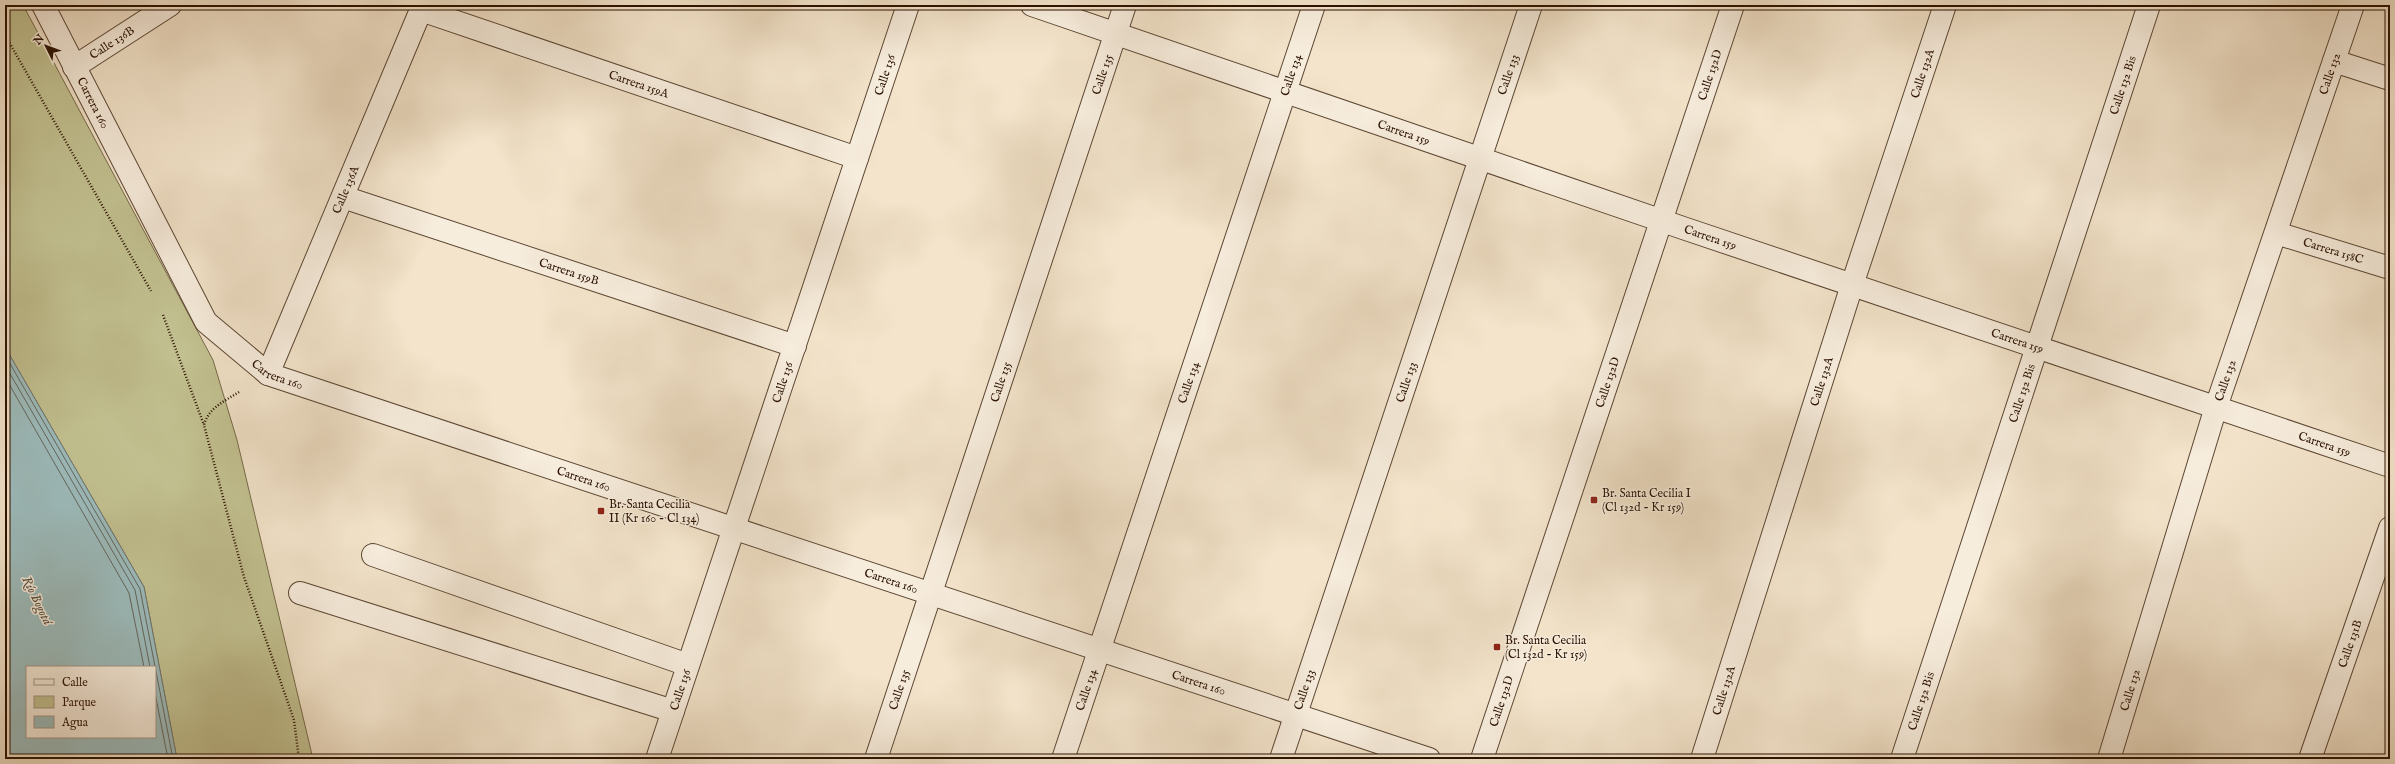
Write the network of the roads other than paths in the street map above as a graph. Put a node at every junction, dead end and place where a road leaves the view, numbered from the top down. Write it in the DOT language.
graph roads {
  1 [pos="43,5"];
  2 [pos="170,5"];
  3 [pos="908,5"];
  4 [pos="1032,5"];
  5 [pos="1125,5"];
  6 [pos="1314,5"];
  7 [pos="1531,5"];
  8 [pos="1733,5"];
  9 [pos="1945,5"];
  10 [pos="2149,5"];
  11 [pos="2353,5"];
  12 [pos="422,7"];
  13 [pos="1115,34"];
  14 [pos="2334,60"];
  15 [pos="74,67"];
  16 [pos="2390,79"];
  17 [pos="1285,92"];
  18 [pos="857,158"];
  19 [pos="1480,158"];
  20 [pos="342,197"];
  21 [pos="1661,220"];
  22 [pos="2276,233"];
  23 [pos="2390,268"];
  24 [pos="1852,285"];
  25 [pos="795,346"];
  26 [pos="2037,347"];
  27 [pos="268,374"];
  28 [pos="2216,407"];
  29 [pos="2390,466"];
  30 [pos="2390,528"];
  31 [pos="734,529"];
  32 [pos="373,555"];
  33 [pos="300,592"];
  34 [pos="931,594"];
  35 [pos="1099,650"];
  36 [pos="688,665"];
  37 [pos="673,711"];
  38 [pos="1295,715"];
  39 [pos="657,759"];
  40 [pos="876,759"];
  41 [pos="1063,759"];
  42 [pos="1281,759"];
  43 [pos="1429,759"];
  44 [pos="1482,759"];
  45 [pos="1702,759"];
  46 [pos="1902,759"];
  47 [pos="2109,759"];
  48 [pos="2310,759"];
  1 -- 15 [label="street, Carrera 160"];
  2 -- 15 [label="street, Calle 136B"];
  3 -- 18 [label="street, Calle 136"];
  4 -- 13 [label="street, Carrera 159"];
  5 -- 13 [label="street, Calle 135"];
  6 -- 17 [label="street, Calle 134"];
  7 -- 19 [label="street, Calle 133"];
  8 -- 21 [label="street, Calle 132D"];
  9 -- 24 [label="street, Calle 132A"];
  10 -- 26 [label="street, Calle 132 Bis"];
  11 -- 14 [label="street, Calle 132"];
  12 -- 18 [label="street, Carrera 159A"];
  12 -- 20 [label="street, Calle 136A"];
  13 -- 17 [label="street, Carrera 159"];
  13 -- 34 [label="street, Calle 135"];
  14 -- 16 [label="street"];
  14 -- 22 [label="street, Calle 132"];
  15 -- 27 [label="street, Carrera 160"];
  17 -- 19 [label="street, Carrera 159"];
  17 -- 35 [label="street, Calle 134"];
  18 -- 25 [label="street, Calle 136"];
  19 -- 21 [label="street, Carrera 159"];
  19 -- 38 [label="street, Calle 133"];
  20 -- 25 [label="street, Carrera 159B"];
  20 -- 27 [label="street, Calle 136A"];
  21 -- 24 [label="street, Carrera 159"];
  21 -- 44 [label="street, Calle 132D"];
  22 -- 23 [label="street, Carrera 158C"];
  22 -- 28 [label="street, Calle 132"];
  24 -- 26 [label="street, Carrera 159"];
  24 -- 45 [label="street, Calle 132A"];
  25 -- 31 [label="street, Calle 136"];
  26 -- 28 [label="street, Carrera 159"];
  26 -- 46 [label="street, Calle 132 Bis"];
  27 -- 31 [label="street, Carrera 160"];
  28 -- 29 [label="street, Carrera 159"];
  28 -- 47 [label="street, Calle 132"];
  30 -- 48 [label="street, Calle 131B"];
  31 -- 34 [label="street, Carrera 160"];
  31 -- 36 [label="street, Calle 136"];
  32 -- 36 [label="street"];
  33 -- 37 [label="street"];
  34 -- 35 [label="street, Carrera 160"];
  34 -- 40 [label="street, Calle 135"];
  35 -- 38 [label="street, Carrera 160"];
  35 -- 41 [label="street, Calle 134"];
  36 -- 37 [label="street, Calle 136"];
  37 -- 39 [label="street, Calle 136"];
  38 -- 42 [label="street, Calle 133"];
  38 -- 43 [label="street, Carrera 160"];
}
